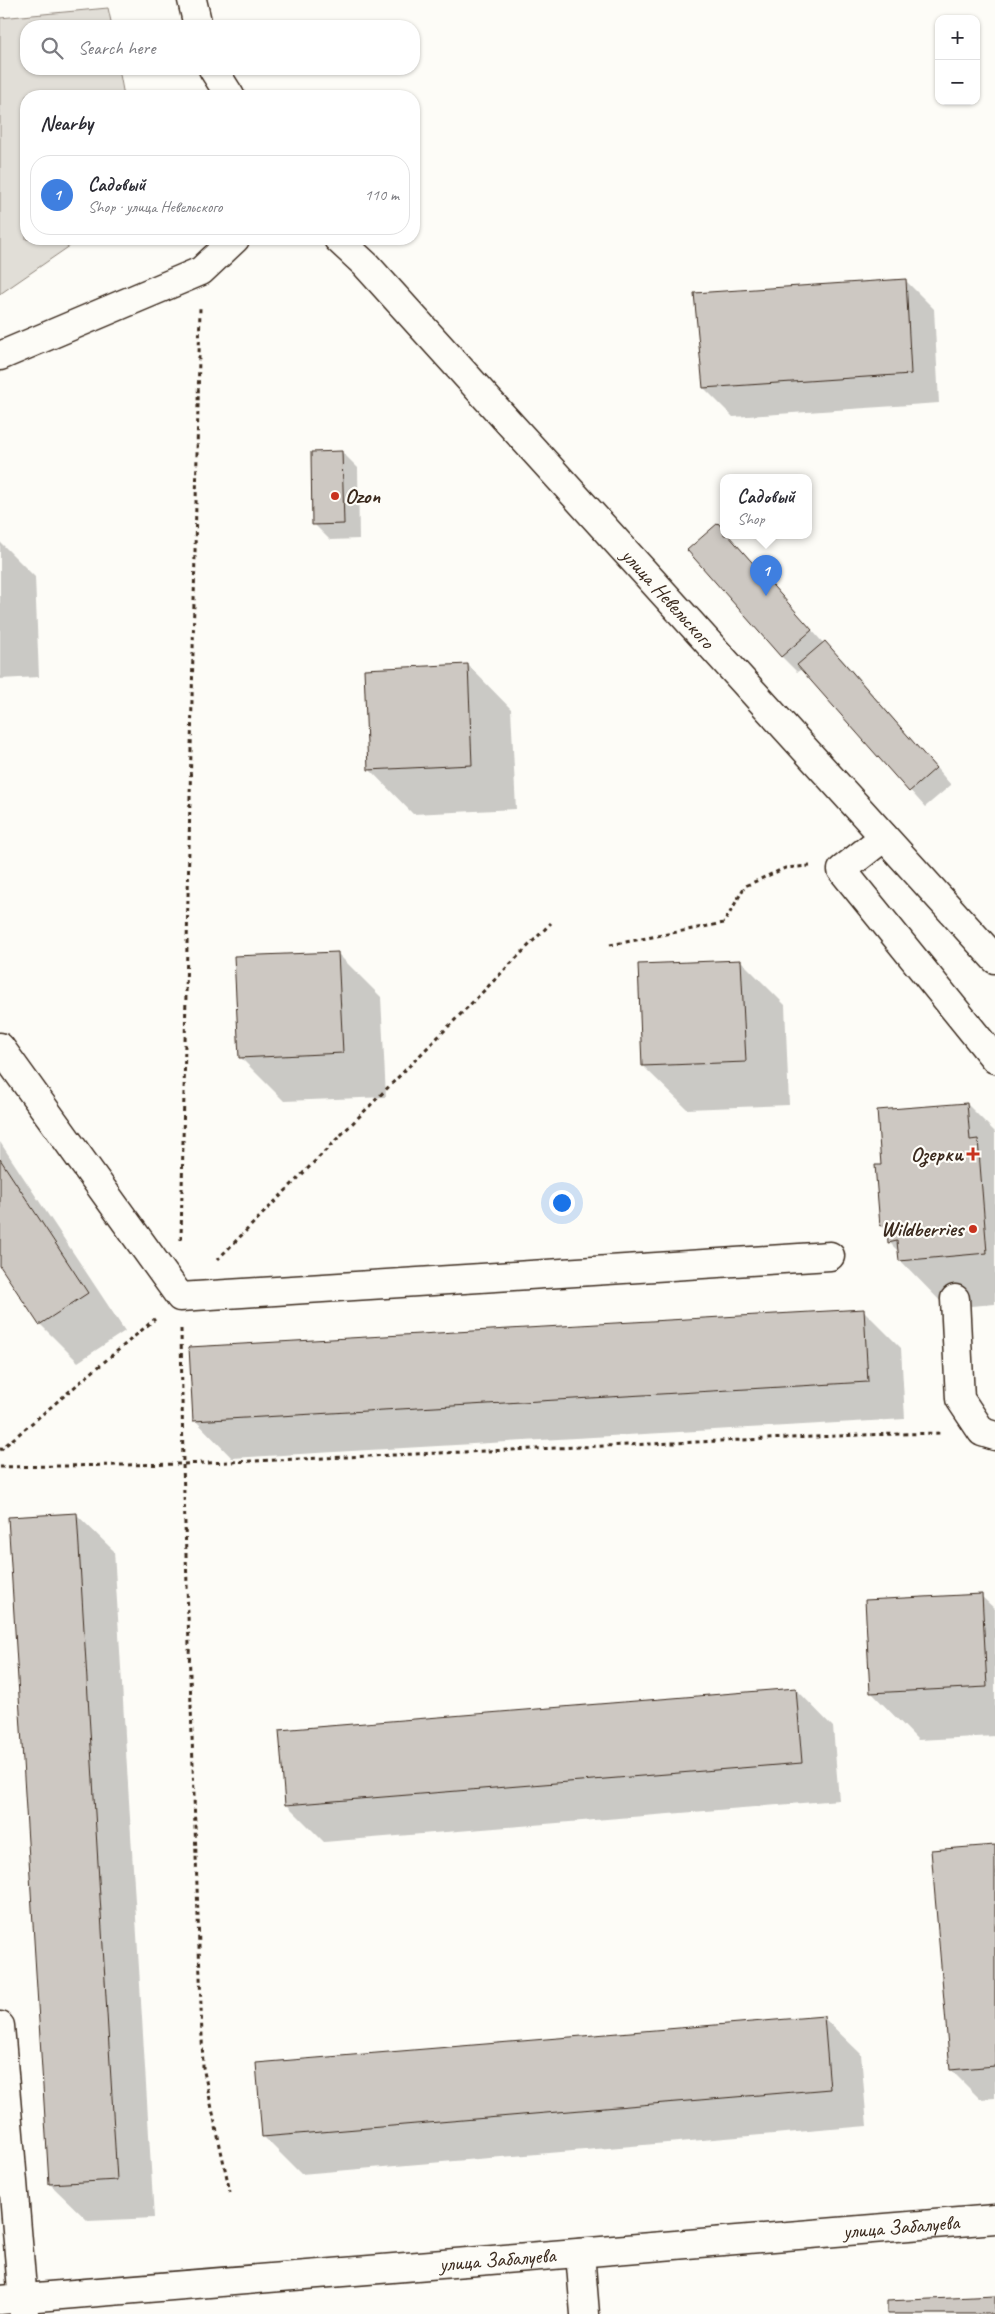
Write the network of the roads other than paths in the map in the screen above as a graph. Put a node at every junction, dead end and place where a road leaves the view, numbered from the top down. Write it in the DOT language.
graph roads {
  1 [pos="192,0"];
  2 [pos="197,20"];
  3 [pos="217,75"];
  4 [pos="226,90"];
  5 [pos="229,245"];
  6 [pos="344,245"];
  7 [pos="0,356"];
  8 [pos="884,837"];
  9 [pos="991,948"];
  10 [pos="0,1047"];
  11 [pos="995,1059"];
  12 [pos="830,1256"];
  13 [pos="955,1299"];
  14 [pos="989,1434"];
  15 [pos="0,2026"];
  16 [pos="995,2219"];
  17 [pos="580,2253"];
  18 [pos="15,2304"];
  19 [pos="585,2314"];
  1 -- 2 [label="street"];
  3 -- 4 [label="street"];
  5 -- 7 [label="street"];
  6 -- 8 [label="street, улица Невельского"];
  8 -- 9 [label="street, улица Невельского"];
  8 -- 11 [label="street"];
  10 -- 12 [label="street"];
  13 -- 14 [label="street"];
  15 -- 18 [label="street"];
  16 -- 17 [label="street, улица Забалуева"];
  17 -- 18 [label="street, улица Забалуева"];
  17 -- 19 [label="street"];
}
